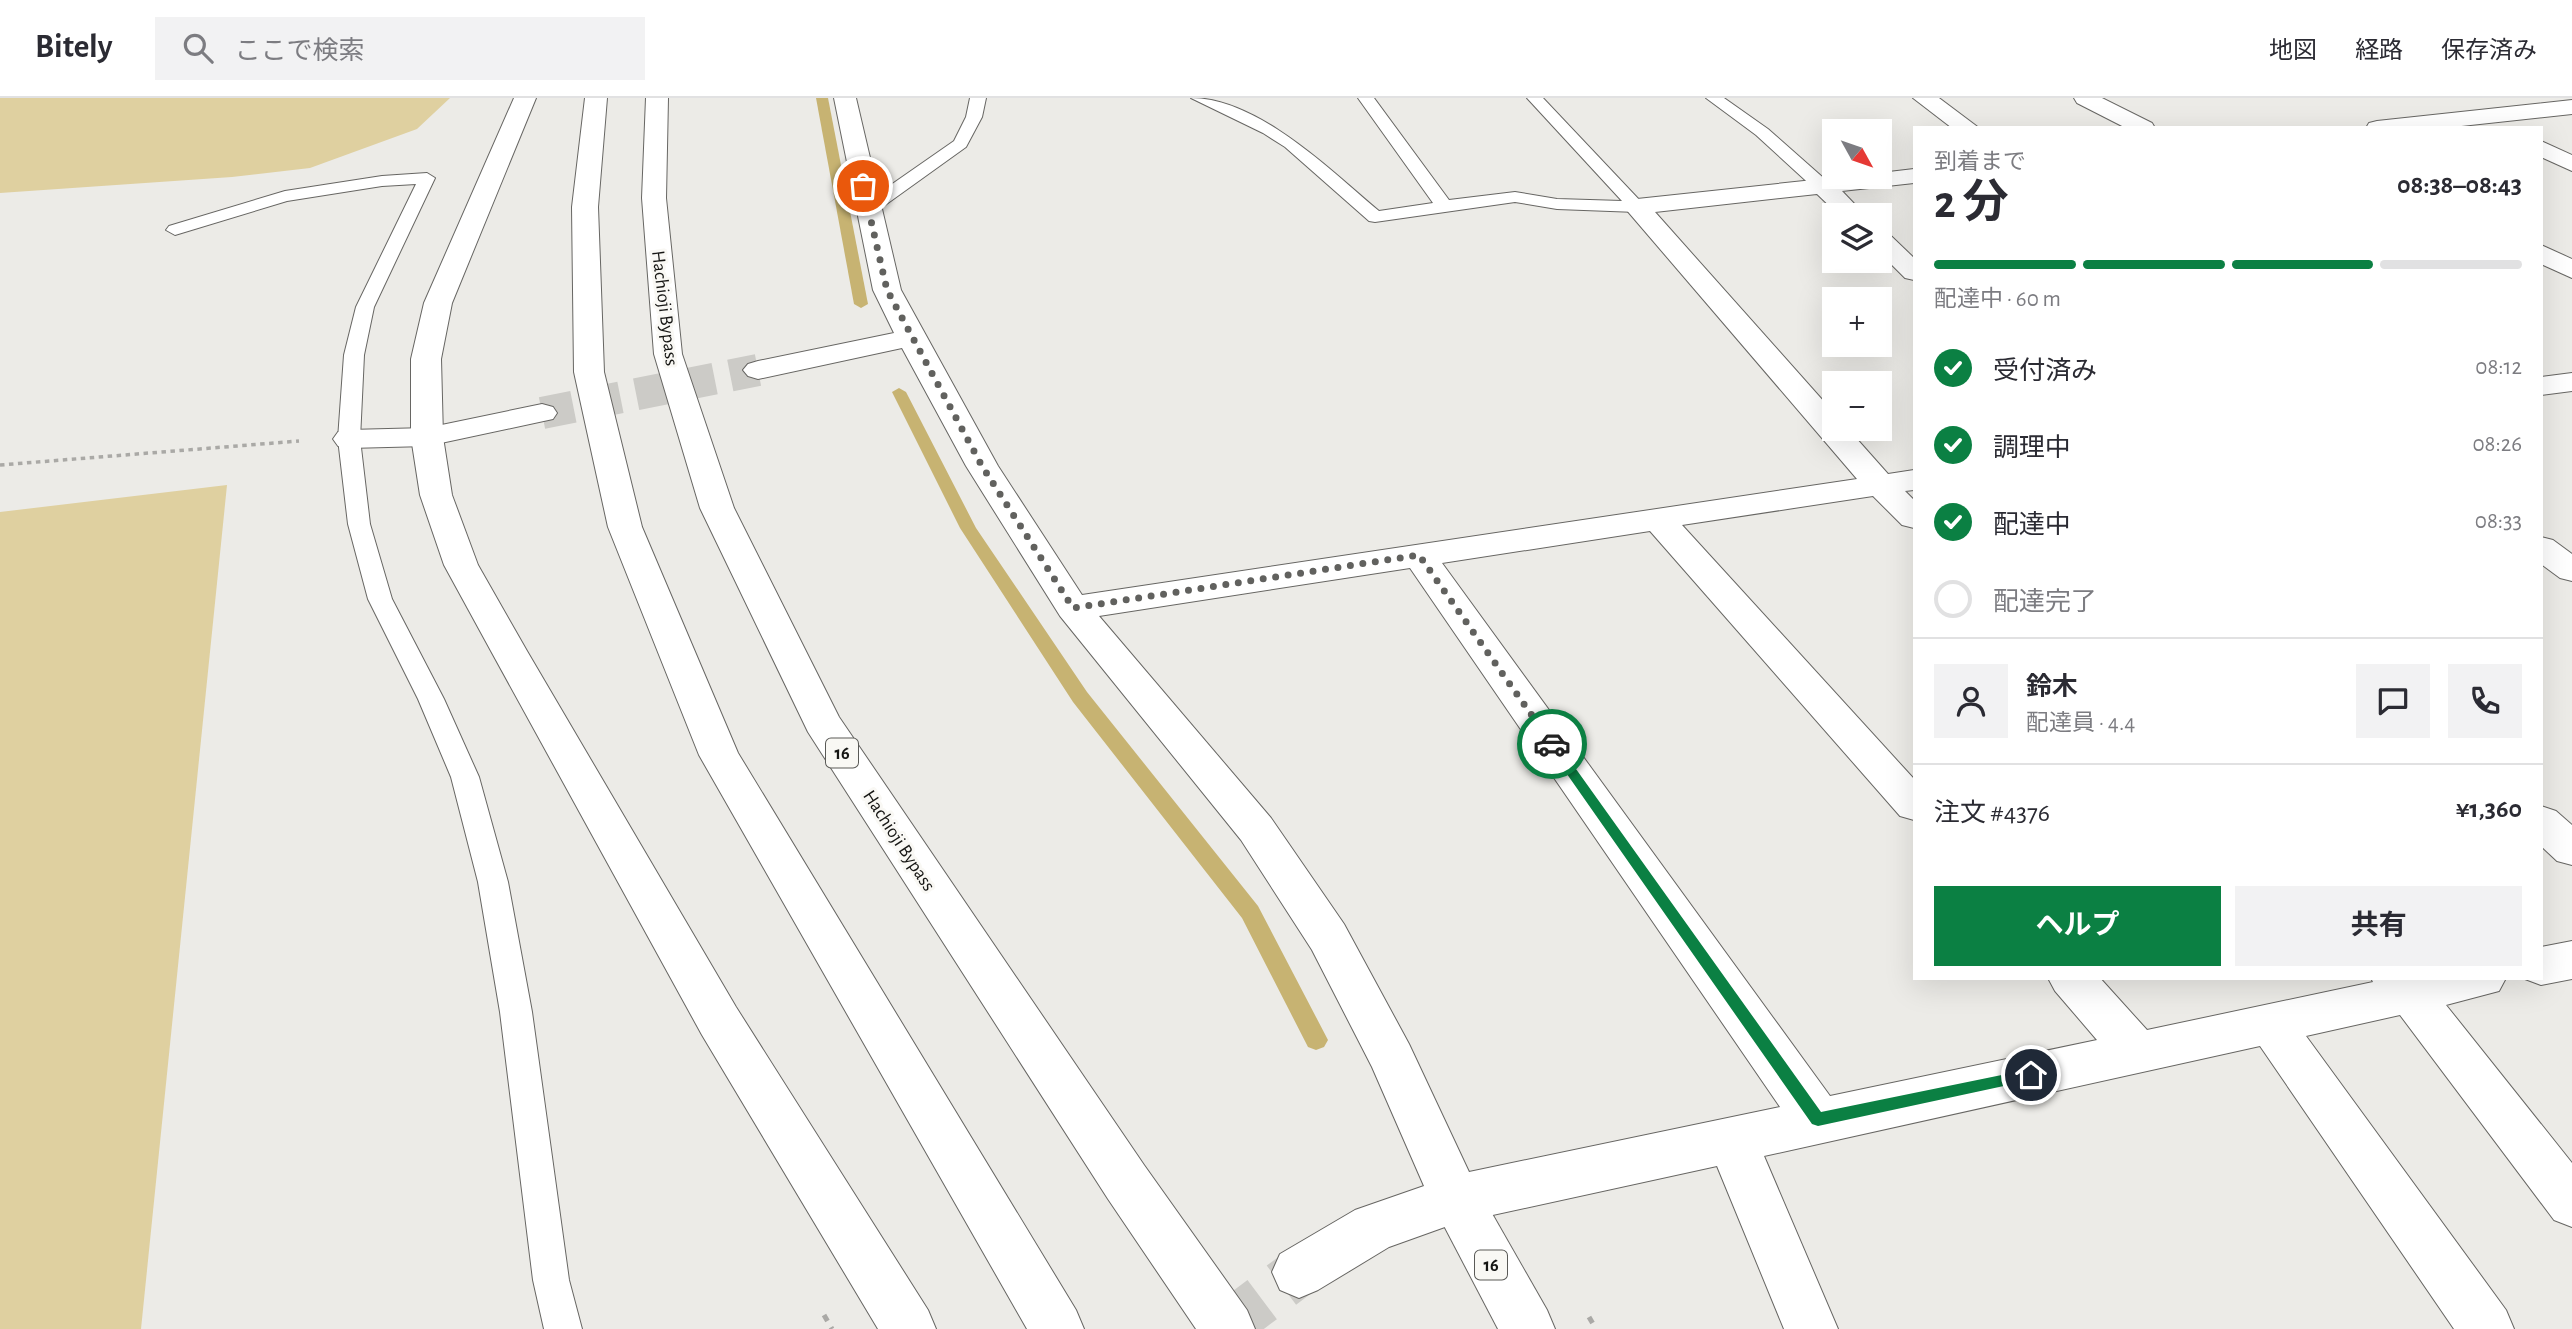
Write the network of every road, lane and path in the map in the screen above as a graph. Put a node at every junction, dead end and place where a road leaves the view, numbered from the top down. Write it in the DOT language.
graph roads {
  1 [pos="525,98"];
  2 [pos="597,98"];
  3 [pos="657,98"];
  4 [pos="845,98"];
  5 [pos="978,98"];
  6 [pos="1199,98"];
  7 [pos="1366,98"];
  8 [pos="1535,98"];
  9 [pos="1714,98"];
  10 [pos="1924,98"];
  11 [pos="2085,98"];
  12 [pos="2572,107"];
  13 [pos="2480,117"];
  14 [pos="1965,126"];
  15 [pos="2140,126"];
  16 [pos="2396,126"];
  17 [pos="2497,126"];
  18 [pos="2543,149"];
  19 [pos="2572,164"];
  20 [pos="1913,176"];
  21 [pos="1892,178"];
  22 [pos="1822,186"];
  23 [pos="1825,189"];
  24 [pos="1840,203"];
  25 [pos="1444,206"];
  26 [pos="1637,207"];
  27 [pos="868,209"];
  28 [pos="174,230"];
  29 [pos="1892,251"];
  30 [pos="2543,254"];
  31 [pos="1913,271"];
  32 [pos="2572,271"];
  33 [pos="911,338"];
  34 [pos="758,370"];
  35 [pos="542,413"];
  36 [pos="427,437"];
  37 [pos="349,439"];
  38 [pos="0,465"];
  39 [pos="1913,480"];
  40 [pos="1880,485"];
  41 [pos="1913,518"];
  42 [pos="1658,519"];
  43 [pos="2543,549"];
  44 [pos="1419,555"];
  45 [pos="2572,570"];
  46 [pos="1073,608"];
  47 [pos="1913,804"];
  48 [pos="2543,824"];
  49 [pos="2572,849"];
  50 [pos="2572,960"];
  51 [pos="2543,966"];
  52 [pos="2073,980"];
  53 [pos="2463,980"];
  54 [pos="2402,986"];
  55 [pos="2270,1024"];
  56 [pos="2137,1052"];
  57 [pos="1818,1120"];
  58 [pos="1731,1138"];
  59 [pos="1456,1199"];
  60 [pos="2572,1203"];
  61 [pos="1299,1272"];
  62 [pos="563,1329"];
  63 [pos="909,1329"];
  64 [pos="1058,1329"];
  65 [pos="1228,1329"];
  66 [pos="1528,1329"];
  67 [pos="1811,1329"];
  68 [pos="2487,1329"];
  1 -- 36 [label="main road"];
  2 -- 64 [label="main road"];
  3 -- 65 [label="main road, Hachioji Bypass / 16"];
  4 -- 27 [label="main road"];
  5 -- 27 [label="lane"];
  6 -- 25 [label="lane"];
  7 -- 25 [label="lane"];
  8 -- 26 [label="lane"];
  9 -- 22 [label="lane"];
  10 -- 14 [label="main road"];
  11 -- 15 [label="main road"];
  12 -- 13 [label="main road"];
  13 -- 16 [label="main road"];
  13 -- 17 [label="main road"];
  18 -- 19 [label="main road"];
  20 -- 21 [label="main road"];
  22 -- 26 [label="main road"];
  23 -- 24 [label="main road"];
  25 -- 26 [label="lane"];
  26 -- 40 [label="main road"];
  27 -- 33 [label="main road"];
  28 -- 37 [label="lane"];
  29 -- 31 [label="main road"];
  30 -- 32 [label="main road"];
  33 -- 34 [label="main road"];
  33 -- 46 [label="main road"];
  35 -- 36 [label="main road"];
  36 -- 37 [label="main road"];
  36 -- 63 [label="main road"];
  37 -- 38 [label="path"];
  37 -- 62 [label="lane"];
  39 -- 40 [label="main road"];
  40 -- 41 [label="main road"];
  40 -- 42 [label="main road"];
  42 -- 44 [label="main road"];
  42 -- 47 [label="main road"];
  43 -- 45 [label="main road"];
  44 -- 46 [label="main road"];
  44 -- 57 [label="main road"];
  46 -- 59 [label="main road"];
  48 -- 49 [label="main road"];
  50 -- 51 [label="main road"];
  52 -- 56 [label="main road"];
  53 -- 54 [label="main road"];
  54 -- 55 [label="main road"];
  54 -- 60 [label="main road"];
  55 -- 56 [label="main road"];
  55 -- 68 [label="main road"];
  56 -- 57 [label="main road"];
  57 -- 58 [label="main road"];
  58 -- 59 [label="main road"];
  58 -- 67 [label="main road"];
  59 -- 61 [label="main road"];
  59 -- 66 [label="main road, 16"];
}
